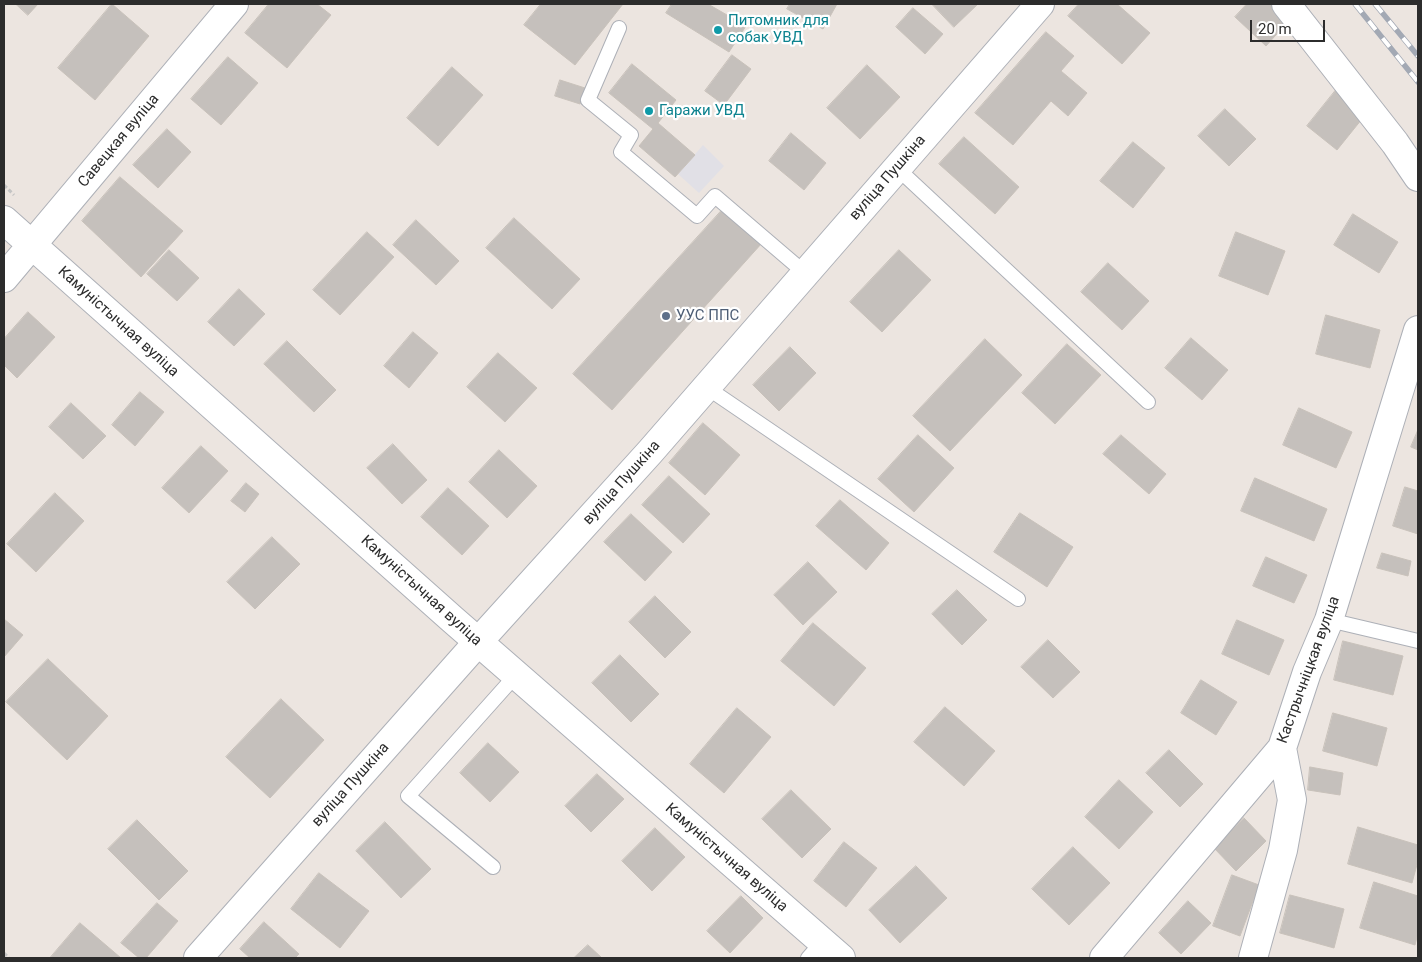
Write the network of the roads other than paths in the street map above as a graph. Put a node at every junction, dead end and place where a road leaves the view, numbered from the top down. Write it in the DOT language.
graph roads {
  1 [pos="234,4"];
  2 [pos="1040,4"];
  3 [pos="1286,4"];
  4 [pos="619,28"];
  5 [pos="897,168"];
  6 [pos="1418,177"];
  7 [pos="4,220"];
  8 [pos="31,246"];
  9 [pos="806,273"];
  10 [pos="4,278"];
  11 [pos="1418,330"];
  12 [pos="706,387"];
  13 [pos="1148,402"];
  14 [pos="1018,599"];
  15 [pos="1329,620"];
  16 [pos="1418,641"];
  17 [pos="478,642"];
  18 [pos="516,675"];
  19 [pos="1282,748"];
  20 [pos="492,867"];
  21 [pos="824,953"];
  22 [pos="198,958"];
  23 [pos="1104,958"];
  24 [pos="1253,958"];
  1 -- 8 [label="street, Савецкая вуліца"];
  2 -- 5 [label="street, вуліца Пушкіна"];
  3 -- 6 [label="street"];
  4 -- 9 [label="lane"];
  5 -- 9 [label="street, вуліца Пушкіна"];
  5 -- 13 [label="lane"];
  7 -- 8 [label="street, Камуністычная вуліца"];
  8 -- 10 [label="street, Савецкая вуліца"];
  8 -- 17 [label="street, Камуністычная вуліца"];
  9 -- 12 [label="street, вуліца Пушкіна"];
  11 -- 15 [label="street, Кастрычніцкая вуліца"];
  12 -- 14 [label="lane"];
  12 -- 17 [label="street, вуліца Пушкіна"];
  15 -- 16 [label="lane"];
  15 -- 19 [label="street, Кастрычніцкая вуліца"];
  17 -- 18 [label="street, Камуністычная вуліца"];
  17 -- 22 [label="street, вуліца Пушкіна"];
  18 -- 20 [label="lane"];
  18 -- 21 [label="street, Камуністычная вуліца"];
  19 -- 23 [label="street, Кастрычніцкая вуліца"];
  19 -- 24 [label="street"];
}
